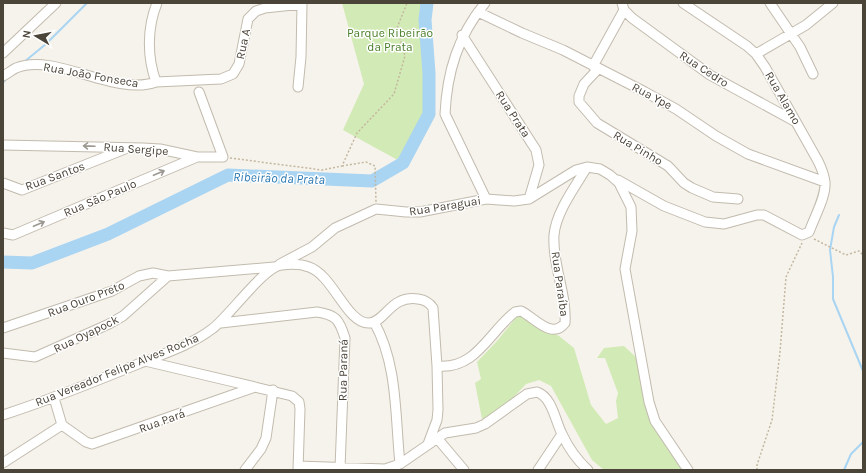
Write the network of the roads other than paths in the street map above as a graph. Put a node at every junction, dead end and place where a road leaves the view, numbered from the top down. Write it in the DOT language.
graph roads {
  1 [pos="56,3"];
  2 [pos="157,3"];
  3 [pos="302,3"];
  4 [pos="485,3"];
  5 [pos="683,3"];
  6 [pos="770,3"];
  7 [pos="833,3"];
  8 [pos="623,6"];
  9 [pos="478,12"];
  10 [pos="792,34"];
  11 [pos="462,35"];
  12 [pos="3,53"];
  13 [pos="756,54"];
  14 [pos="596,67"];
  15 [pos="813,74"];
  16 [pos="3,76"];
  17 [pos="156,82"];
  18 [pos="298,87"];
  19 [pos="199,92"];
  20 [pos="797,123"];
  21 [pos="3,145"];
  22 [pos="129,147"];
  23 [pos="197,157"];
  24 [pos="588,167"];
  25 [pos="610,175"];
  26 [pos="825,182"];
  27 [pos="3,183"];
  28 [pos="486,199"];
  29 [pos="529,199"];
  30 [pos="738,199"];
  31 [pos="3,233"];
  32 [pos="277,266"];
  33 [pos="168,276"];
  34 [pos="374,322"];
  35 [pos="221,323"];
  36 [pos="3,328"];
  37 [pos="3,354"];
  38 [pos="144,361"];
  39 [pos="438,366"];
  40 [pos="255,387"];
  41 [pos="273,390"];
  42 [pos="54,398"];
  43 [pos="3,415"];
  44 [pos="62,425"];
  45 [pos="562,434"];
  46 [pos="437,438"];
  47 [pos="428,444"];
  48 [pos="3,463"];
  49 [pos="400,464"];
  50 [pos="298,468"];
  51 [pos="340,468"];
  52 [pos="245,470"];
  53 [pos="367,470"];
  54 [pos="464,470"];
  55 [pos="538,470"];
  56 [pos="588,470"];
  57 [pos="688,470"];
  1 -- 12 [label="street"];
  2 -- 17 [label="street"];
  3 -- 17 [label="street, Rua A"];
  3 -- 18 [label="street, Rua A"];
  4 -- 9 [label="street"];
  5 -- 13 [label="street, Rua Alamo"];
  6 -- 10 [label="street"];
  7 -- 10 [label="street"];
  8 -- 14 [label="street"];
  8 -- 20 [label="street, Rua Cedro"];
  9 -- 11 [label="street"];
  9 -- 14 [label="street, Rua Ype"];
  10 -- 13 [label="street"];
  10 -- 15 [label="street"];
  11 -- 28 [label="street"];
  11 -- 29 [label="street, Rua Prata"];
  13 -- 20 [label="street, Rua Alamo"];
  14 -- 26 [label="street, Rua Ype"];
  14 -- 30 [label="street, Rua Pinho"];
  16 -- 17 [label="street, Rua João Fonseca"];
  19 -- 23 [label="street, Rua Sergipe"];
  20 -- 26 [label="street, Rua Alamo"];
  22 -- 21 [label="street, Rua Sergipe, one-way"];
  22 -- 23 [label="street, Rua Sergipe"];
  22 -- 27 [label="street, Rua Santos"];
  31 -- 23 [label="street, Rua São Paulo, one-way"];
  24 -- 25 [label="street"];
  24 -- 29 [label="street, Rua Paraguai"];
  24 -- 39 [label="street, Rua Paraíba"];
  25 -- 26 [label="street"];
  25 -- 57 [label="street"];
  28 -- 29 [label="street, Rua Paraguai"];
  28 -- 32 [label="street, Rua Paraguai"];
  32 -- 33 [label="street"];
  32 -- 34 [label="street"];
  32 -- 35 [label="street, Rua Vereador Felipe Alves Rocha"];
  33 -- 36 [label="street, Rua Ouro Preto"];
  33 -- 37 [label="street, Rua Oyapock"];
  34 -- 39 [label="street"];
  34 -- 49 [label="street"];
  35 -- 38 [label="street, Rua Vereador Felipe Alves Rocha"];
  35 -- 51 [label="street, Rua Paraná"];
  38 -- 40 [label="street"];
  38 -- 42 [label="street, Rua Vereador Felipe Alves Rocha"];
  39 -- 47 [label="street"];
  40 -- 41 [label="street, Rua Pará"];
  40 -- 44 [label="street, Rua Pará"];
  41 -- 50 [label="street, Rua Pará"];
  41 -- 52 [label="street"];
  42 -- 43 [label="street, Rua Vereador Felipe Alves Rocha"];
  42 -- 44 [label="street"];
  44 -- 48 [label="street"];
  45 -- 46 [label="street"];
  45 -- 55 [label="street"];
  45 -- 56 [label="street"];
  46 -- 47 [label="street"];
  46 -- 54 [label="street"];
  47 -- 49 [label="street"];
  49 -- 53 [label="street"];
  50 -- 51 [label="street"];
  51 -- 53 [label="street"];
}
